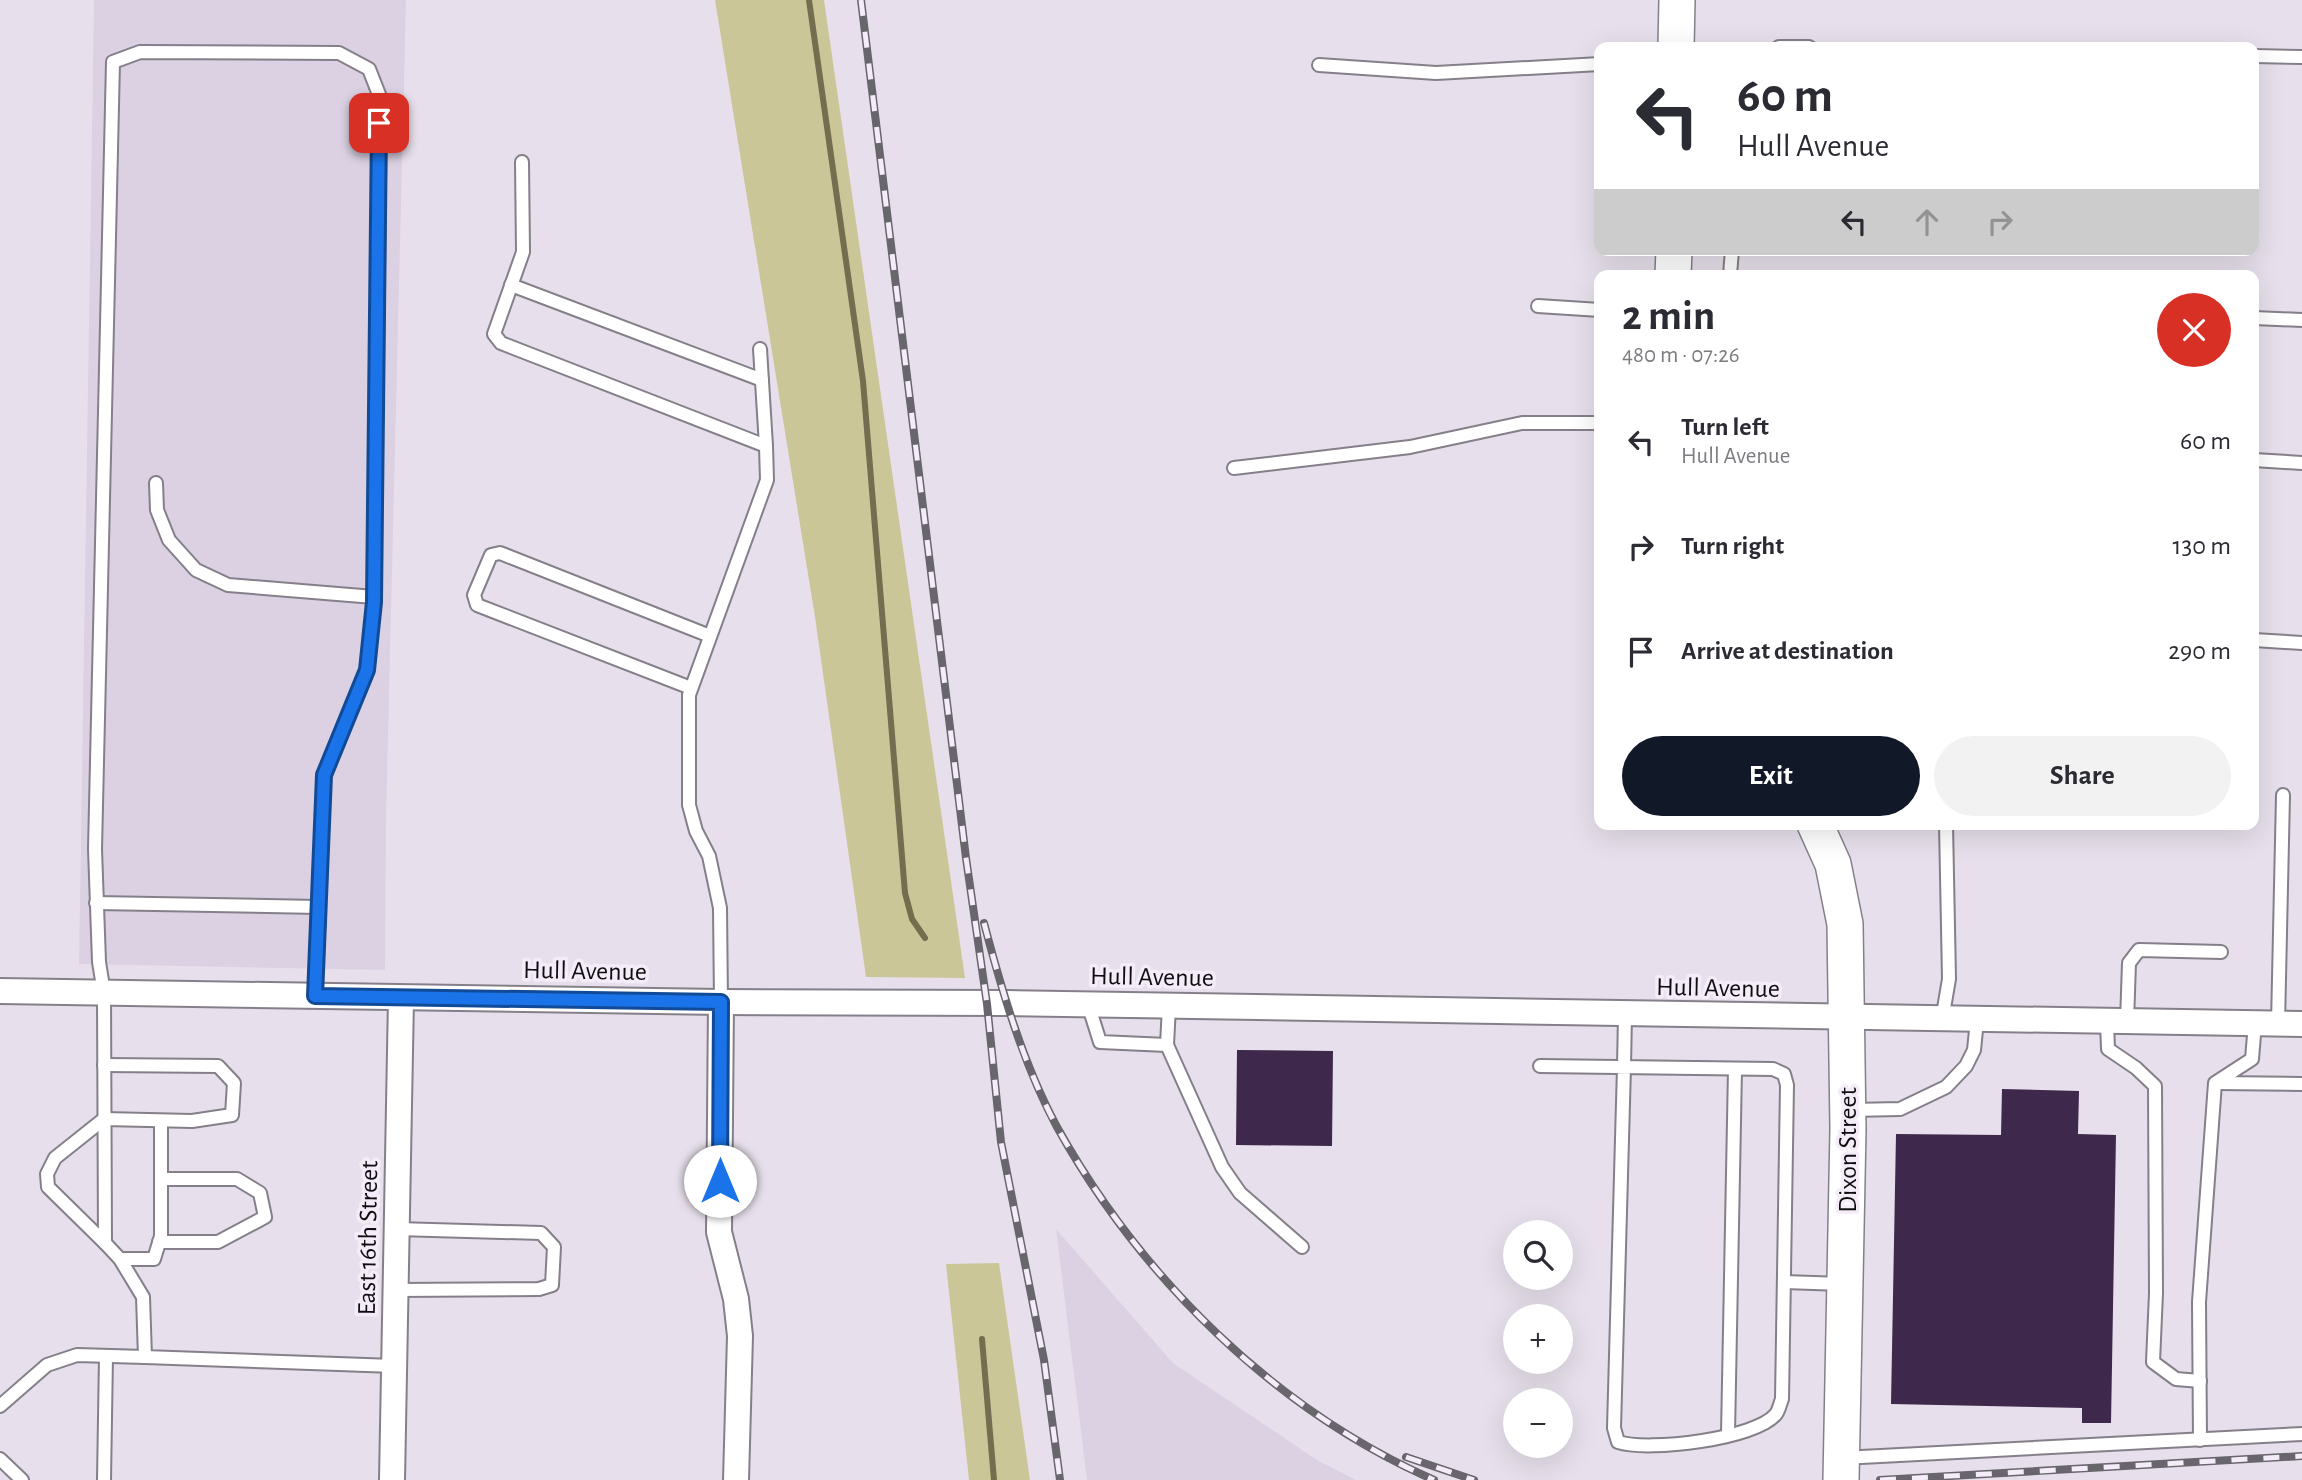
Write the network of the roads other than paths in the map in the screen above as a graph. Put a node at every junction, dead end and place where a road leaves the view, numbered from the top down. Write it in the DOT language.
graph roads {
  1 [pos="1677,0"];
  2 [pos="1676,42"];
  3 [pos="2259,57"];
  4 [pos="2302,58"];
  5 [pos="1594,64"];
  6 [pos="1319,65"];
  7 [pos="522,162"];
  8 [pos="511,285"];
  9 [pos="1538,306"];
  10 [pos="1594,310"];
  11 [pos="2259,318"];
  12 [pos="2302,320"];
  13 [pos="760,349"];
  14 [pos="762,380"];
  15 [pos="1594,423"];
  16 [pos="766,446"];
  17 [pos="2259,460"];
  18 [pos="2302,463"];
  19 [pos="1234,468"];
  20 [pos="156,483"];
  21 [pos="374,597"];
  22 [pos="710,636"];
  23 [pos="2259,640"];
  24 [pos="2302,642"];
  25 [pos="691,688"];
  26 [pos="2283,795"];
  27 [pos="1818,830"];
  28 [pos="1946,830"];
  29 [pos="96,903"];
  30 [pos="319,907"];
  31 [pos="2221,952"];
  32 [pos="0,991"];
  33 [pos="104,993"];
  34 [pos="315,996"];
  35 [pos="401,998"];
  36 [pos="721,1002"];
  37 [pos="1088,1004"];
  38 [pos="1169,1006"];
  39 [pos="1625,1015"];
  40 [pos="1847,1019"];
  41 [pos="1942,1020"];
  42 [pos="1976,1020"];
  43 [pos="2117,1022"];
  44 [pos="2278,1024"];
  45 [pos="1167,1045"];
  46 [pos="104,1065"];
  47 [pos="1540,1066"];
  48 [pos="1624,1067"];
  49 [pos="1735,1069"];
  50 [pos="2215,1083"];
  51 [pos="2302,1084"];
  52 [pos="1847,1110"];
  53 [pos="104,1119"];
  54 [pos="161,1121"];
  55 [pos="161,1179"];
  56 [pos="397,1229"];
  57 [pos="159,1242"];
  58 [pos="105,1243"];
  59 [pos="1302,1247"];
  60 [pos="120,1259"];
  61 [pos="1784,1282"];
  62 [pos="1845,1284"];
  63 [pos="396,1290"];
  64 [pos="106,1356"];
  65 [pos="145,1357"];
  66 [pos="394,1366"];
  67 [pos="2200,1381"];
  68 [pos="0,1406"];
  69 [pos="1728,1434"];
  70 [pos="2302,1434"];
  71 [pos="2200,1440"];
  72 [pos="0,1459"];
  73 [pos="1841,1469"];
  74 [pos="22,1480"];
  75 [pos="104,1480"];
  76 [pos="392,1480"];
  77 [pos="736,1480"];
  1 -- 2 [label="street"];
  3 -- 4 [label="lane"];
  5 -- 6 [label="lane"];
  7 -- 8 [label="lane"];
  8 -- 14 [label="lane"];
  8 -- 16 [label="lane"];
  9 -- 10 [label="lane"];
  11 -- 12 [label="lane"];
  13 -- 14 [label="lane"];
  14 -- 16 [label="lane"];
  15 -- 19 [label="lane"];
  16 -- 22 [label="lane"];
  17 -- 18 [label="lane"];
  20 -- 21 [label="lane"];
  21 -- 29 [label="lane"];
  21 -- 30 [label="lane"];
  22 -- 25 [label="lane"];
  22 -- 25 [label="lane"];
  23 -- 24 [label="lane"];
  25 -- 36 [label="lane"];
  26 -- 44 [label="lane"];
  27 -- 40 [label="street, Dixon Street"];
  28 -- 41 [label="lane"];
  29 -- 30 [label="lane"];
  29 -- 33 [label="lane"];
  30 -- 34 [label="lane"];
  31 -- 43 [label="lane"];
  32 -- 33 [label="street, Hull Avenue"];
  33 -- 34 [label="street, Hull Avenue"];
  33 -- 46 [label="lane"];
  34 -- 35 [label="street, Hull Avenue"];
  35 -- 36 [label="street, Hull Avenue"];
  35 -- 56 [label="street, East 16th Street"];
  36 -- 37 [label="street, Hull Avenue"];
  36 -- 77 [label="street"];
  37 -- 38 [label="street, Hull Avenue"];
  37 -- 45 [label="lane"];
  38 -- 39 [label="street, Hull Avenue"];
  38 -- 45 [label="lane"];
  39 -- 40 [label="street, Hull Avenue"];
  39 -- 48 [label="lane"];
  40 -- 41 [label="street, Hull Avenue"];
  40 -- 52 [label="street, Dixon Street"];
  41 -- 42 [label="street, Hull Avenue"];
  42 -- 43 [label="street, Hull Avenue"];
  42 -- 52 [label="lane"];
  43 -- 44 [label="street, Hull Avenue"];
  43 -- 67 [label="lane"];
  44 -- 50 [label="lane"];
  45 -- 59 [label="lane"];
  46 -- 53 [label="lane"];
  46 -- 54 [label="lane"];
  47 -- 48 [label="lane"];
  48 -- 49 [label="lane"];
  48 -- 69 [label="lane"];
  49 -- 61 [label="lane"];
  49 -- 69 [label="lane"];
  50 -- 51 [label="lane"];
  50 -- 67 [label="lane"];
  52 -- 62 [label="street, Dixon Street"];
  53 -- 54 [label="lane"];
  53 -- 58 [label="lane"];
  53 -- 58 [label="lane"];
  54 -- 55 [label="lane"];
  55 -- 57 [label="lane"];
  55 -- 57 [label="lane"];
  56 -- 63 [label="street, East 16th Street"];
  56 -- 63 [label="lane"];
  57 -- 60 [label="lane"];
  58 -- 60 [label="lane"];
  60 -- 65 [label="lane"];
  61 -- 62 [label="lane"];
  61 -- 69 [label="lane"];
  62 -- 73 [label="street, Dixon Street"];
  63 -- 66 [label="street, East 16th Street"];
  64 -- 65 [label="lane"];
  64 -- 68 [label="lane"];
  64 -- 75 [label="lane"];
  65 -- 66 [label="lane"];
  66 -- 76 [label="street, East 16th Street"];
  67 -- 71 [label="lane"];
  70 -- 71 [label="lane"];
  71 -- 73 [label="lane"];
  72 -- 74 [label="lane"];
}
